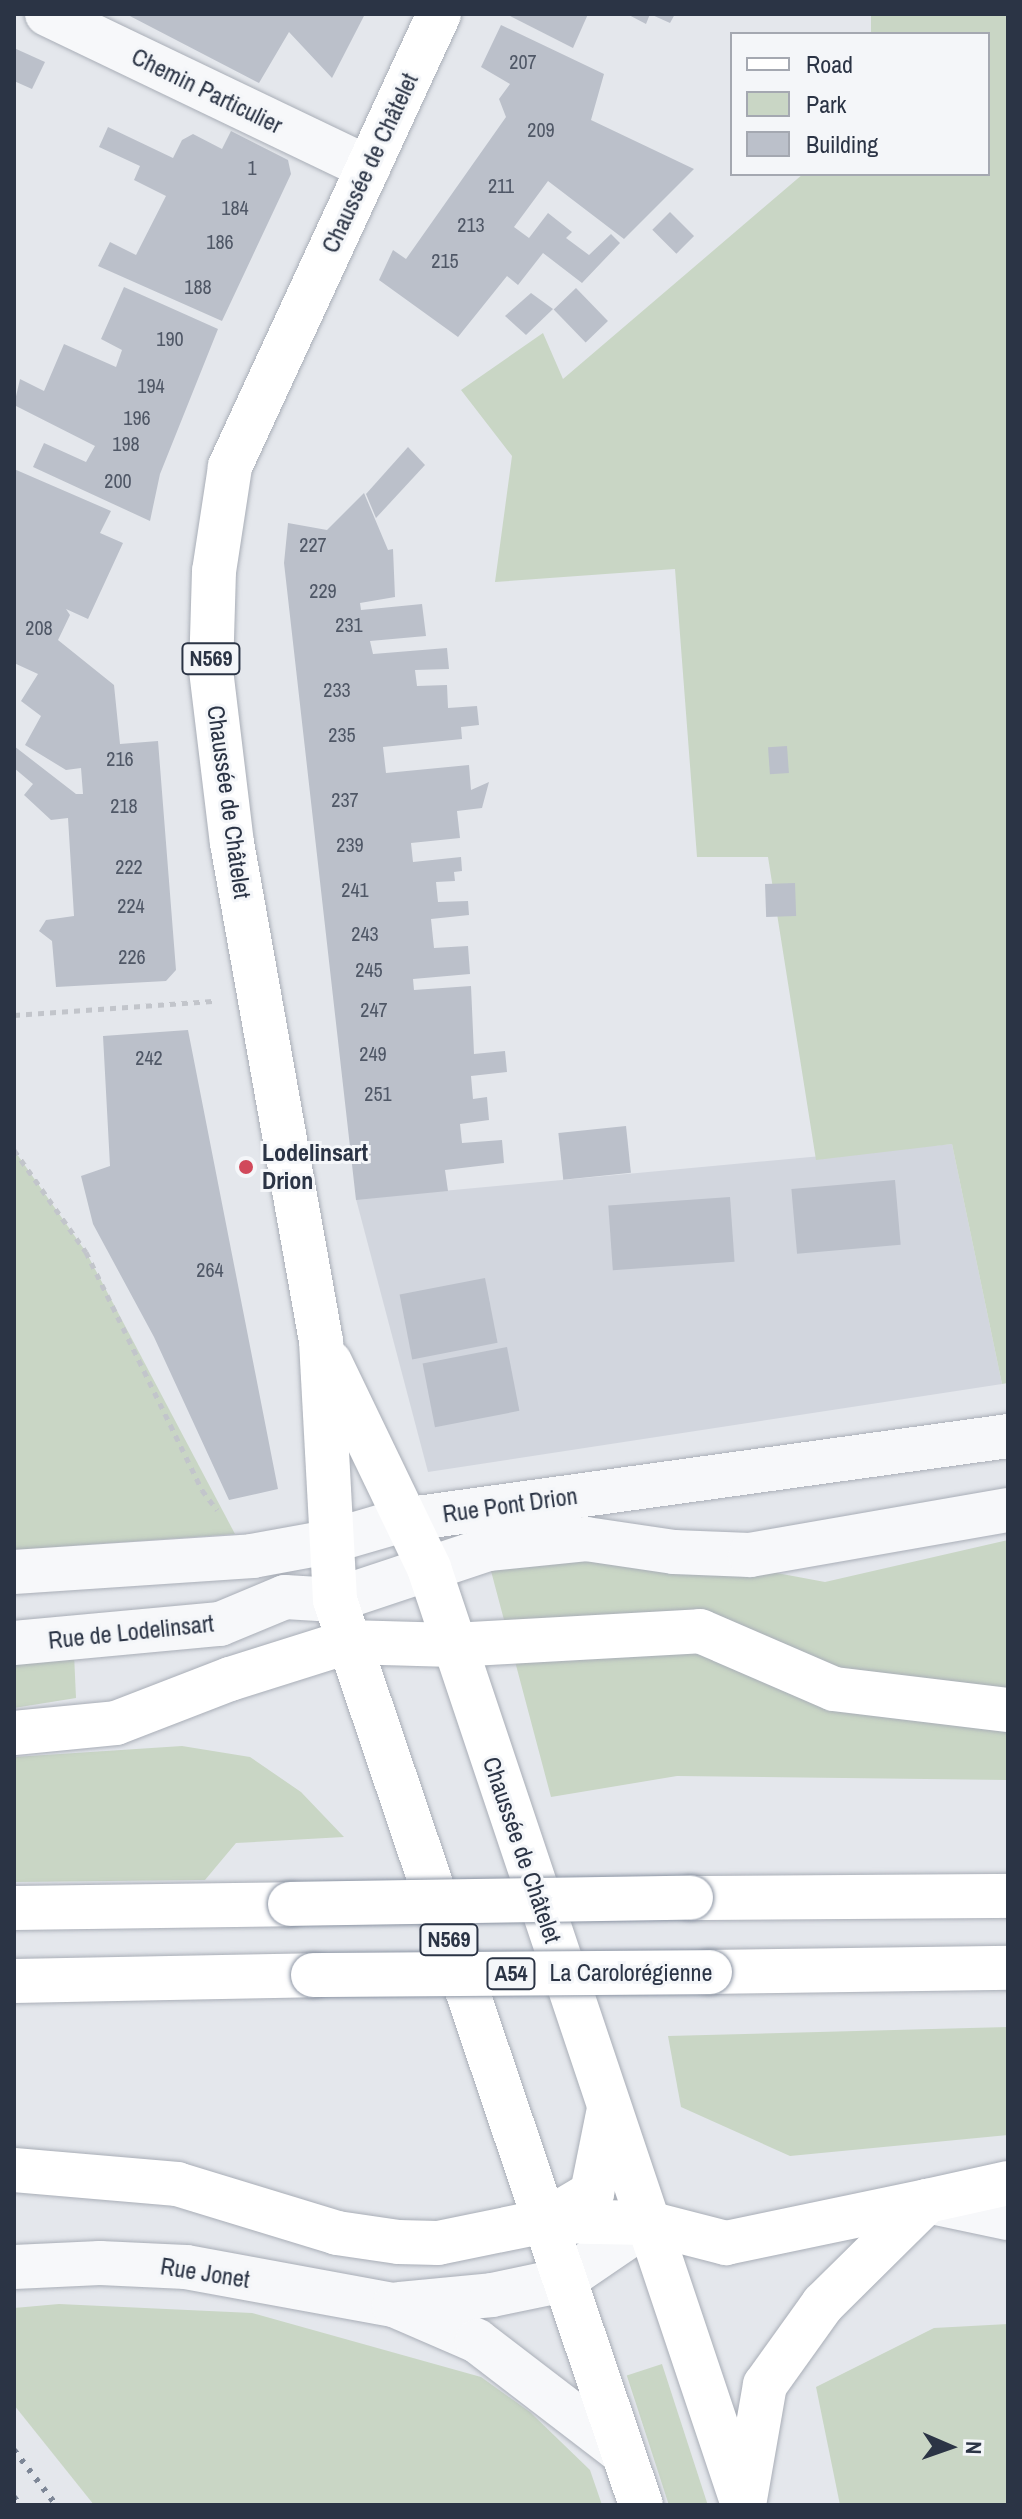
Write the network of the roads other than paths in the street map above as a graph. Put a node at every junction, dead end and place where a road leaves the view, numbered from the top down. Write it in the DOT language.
graph roads {
  1 [pos="47,14"];
  2 [pos="439,14"];
  3 [pos="368,168"];
  4 [pos="321,1341"];
  5 [pos="1008,1436"];
  6 [pos="1008,1510"];
  7 [pos="403,1520"];
  8 [pos="328,1542"];
  9 [pos="429,1568"];
  10 [pos="14,1572"];
  11 [pos="335,1600"];
  12 [pos="347,1642"];
  13 [pos="14,1643"];
  14 [pos="453,1645"];
  15 [pos="1008,1710"];
  16 [pos="14,1733"];
  17 [pos="1008,1896"];
  18 [pos="14,1908"];
  19 [pos="1008,1968"];
  20 [pos="14,1981"];
  21 [pos="609,2109"];
  22 [pos="14,2170"];
  23 [pos="1008,2183"];
  24 [pos="927,2201"];
  25 [pos="1008,2218"];
  26 [pos="545,2221"];
  27 [pos="648,2223"];
  28 [pos="14,2267"];
  29 [pos="564,2280"];
  30 [pos="394,2305"];
  31 [pos="623,2453"];
  32 [pos="641,2505"];
  33 [pos="743,2505"];
  1 -- 3 [label="street, Chemin Particulier"];
  2 -- 3 [label="main road, Chaussée de Châtelet / N569"];
  3 -- 4 [label="main road, Chaussée de Châtelet / N569"];
  4 -- 7 [label="main road, Chaussée de Châtelet / N569"];
  4 -- 8 [label="main road, Chaussée de Châtelet / N569"];
  5 -- 7 [label="street, Rue Pont Drion"];
  6 -- 9 [label="street, Rue Pont Drion"];
  7 -- 8 [label="street, Rue Pont Drion"];
  7 -- 9 [label="main road, Chaussée de Châtelet / N569"];
  8 -- 10 [label="street, Rue Pont Drion"];
  8 -- 11 [label="main road, Chaussée de Châtelet / N569"];
  9 -- 11 [label="street, Rue de Lodelinsart"];
  9 -- 14 [label="main road, Chaussée de Châtelet / N569"];
  11 -- 12 [label="main road, Chaussée de Châtelet / N569"];
  11 -- 13 [label="street, Rue de Lodelinsart"];
  12 -- 14 [label="main road"];
  12 -- 16 [label="main road"];
  12 -- 26 [label="main road, Chaussée de Châtelet / N569"];
  14 -- 15 [label="main road"];
  14 -- 21 [label="main road, Chaussée de Châtelet / N569"];
  17 -- 18 [label="main road, bridge"];
  19 -- 20 [label="main road, La Carolorégienne / A54, bridge"];
  21 -- 26 [label="main road"];
  21 -- 27 [label="main road, Chaussée de Châtelet / N569"];
  22 -- 26 [label="main road"];
  23 -- 24 [label="main road"];
  24 -- 25 [label="street"];
  24 -- 27 [label="main road"];
  24 -- 33 [label="main road, N569"];
  26 -- 27 [label="main road"];
  26 -- 29 [label="main road, Chaussée de Châtelet / N569"];
  27 -- 29 [label="street, Rue Jonet"];
  27 -- 33 [label="main road, Chaussée de Châtelet / N569"];
  28 -- 30 [label="street, Rue Jonet"];
  29 -- 30 [label="street, Rue Jonet"];
  29 -- 31 [label="main road, Chaussée de Châtelet / N569"];
  30 -- 31 [label="street, Rue Jonet"];
  31 -- 32 [label="main road, Chaussée de Châtelet / N569"];
}
